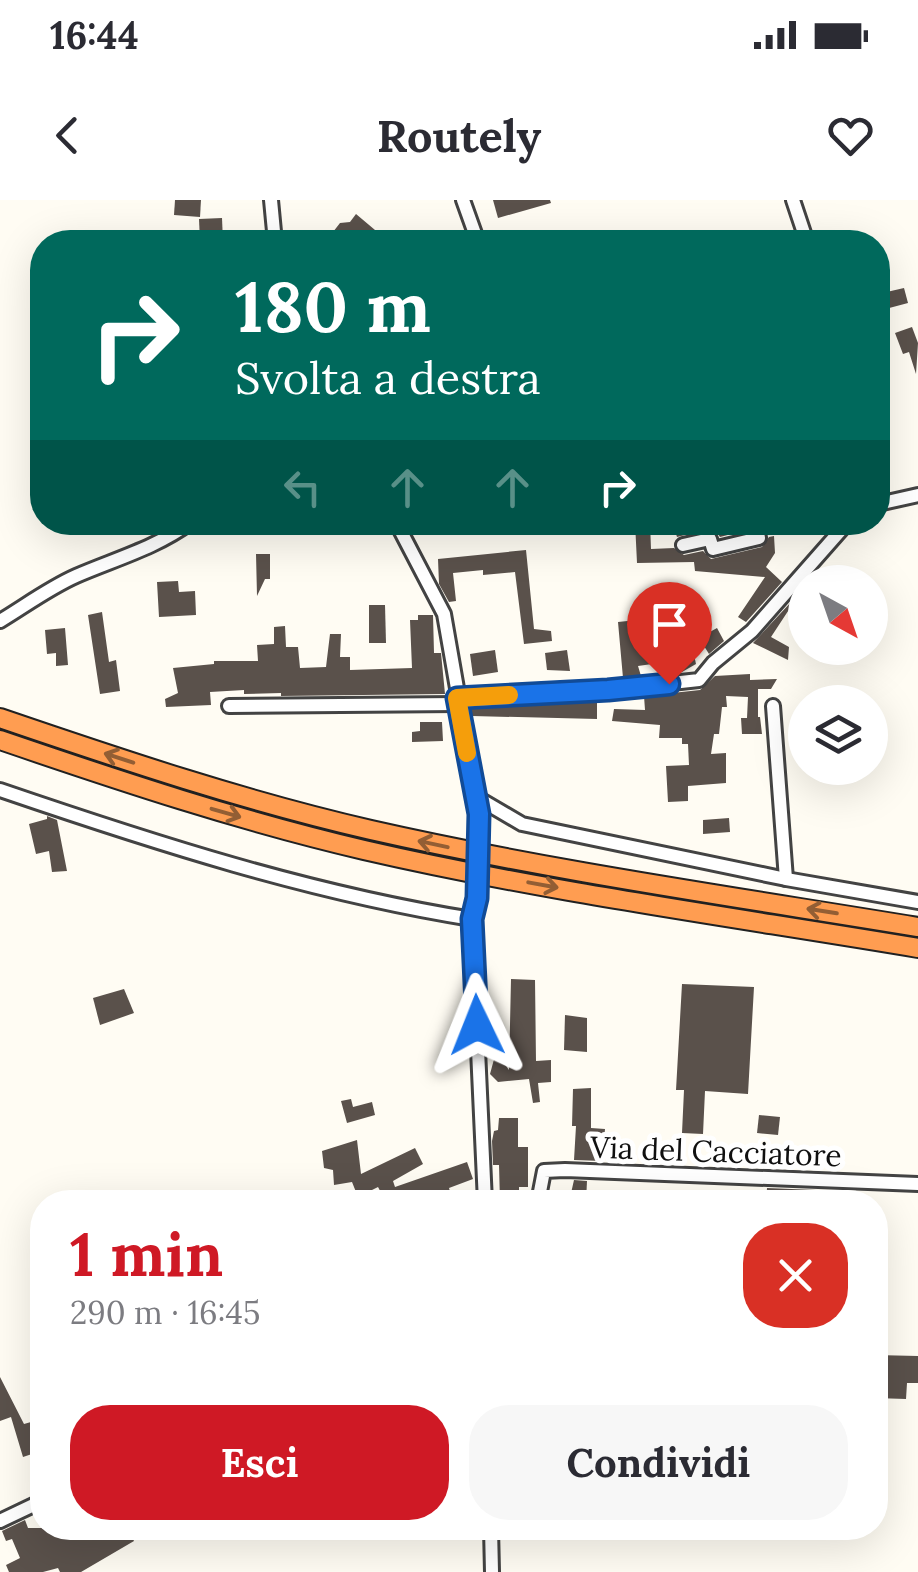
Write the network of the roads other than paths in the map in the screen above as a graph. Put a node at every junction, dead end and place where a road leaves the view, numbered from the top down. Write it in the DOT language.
graph roads {
  1 [pos="271,200"];
  2 [pos="464,200"];
  3 [pos="792,200"];
  4 [pos="275,230"];
  5 [pos="474,230"];
  6 [pos="803,230"];
  7 [pos="918,495"];
  8 [pos="890,501"];
  9 [pos="174,535"];
  10 [pos="403,535"];
  11 [pos="758,535"];
  12 [pos="837,535"];
  13 [pos="684,545"];
  14 [pos="0,621"];
  15 [pos="458,700"];
  16 [pos="229,706"];
  17 [pos="774,706"];
  18 [pos="0,718"];
  19 [pos="0,740"];
  20 [pos="0,790"];
  21 [pos="476,796"];
  22 [pos="786,880"];
  23 [pos="918,902"];
  24 [pos="472,919"];
  25 [pos="918,927"];
  26 [pos="918,948"];
  27 [pos="918,1184"];
  28 [pos="484,1190"];
  29 [pos="540,1190"];
  30 [pos="30,1506"];
  31 [pos="0,1520"];
  32 [pos="491,1540"];
  33 [pos="492,1572"];
  1 -- 4 [label="street"];
  2 -- 5 [label="street"];
  3 -- 6 [label="street"];
  7 -- 8 [label="street"];
  9 -- 14 [label="street"];
  10 -- 15 [label="street"];
  11 -- 13 [label="street"];
  12 -- 15 [label="street"];
  15 -- 16 [label="street"];
  15 -- 21 [label="street"];
  17 -- 22 [label="street"];
  25 -- 18 [label="highway, one-way"];
  19 -- 26 [label="highway, one-way"];
  20 -- 24 [label="street"];
  21 -- 22 [label="street"];
  21 -- 24 [label="street, bridge"];
  22 -- 23 [label="street"];
  24 -- 28 [label="street"];
  27 -- 29 [label="street, Via del Cacciatore"];
  30 -- 31 [label="street"];
  32 -- 33 [label="street"];
}
